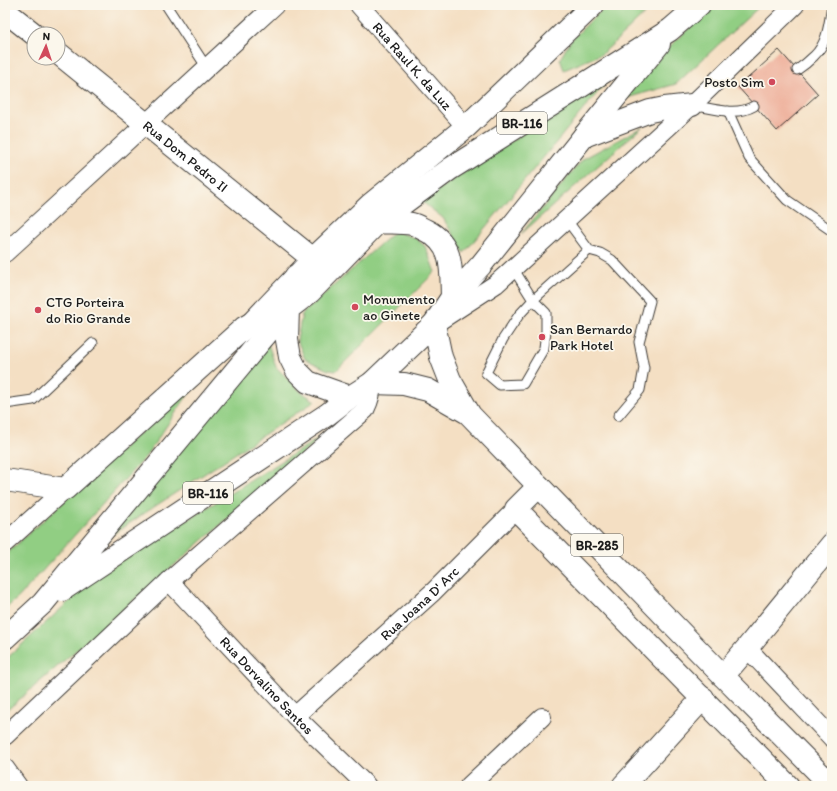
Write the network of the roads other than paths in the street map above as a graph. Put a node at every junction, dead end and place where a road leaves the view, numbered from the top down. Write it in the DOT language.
graph roads {
  1 [pos="166,5"];
  2 [pos="275,5"];
  3 [pos="359,5"];
  4 [pos="593,5"];
  5 [pos="699,5"];
  6 [pos="795,5"];
  7 [pos="832,5"];
  8 [pos="5,10"];
  9 [pos="26,27"];
  10 [pos="670,30"];
  11 [pos="66,59"];
  12 [pos="207,68"];
  13 [pos="797,70"];
  14 [pos="692,104"];
  15 [pos="754,106"];
  16 [pos="728,111"];
  17 [pos="146,124"];
  18 [pos="466,127"];
  19 [pos="584,136"];
  20 [pos="566,219"];
  21 [pos="378,222"];
  22 [pos="832,231"];
  23 [pos="589,250"];
  24 [pos="5,254"];
  25 [pos="313,259"];
  26 [pos="513,268"];
  27 [pos="296,276"];
  28 [pos="452,297"];
  29 [pos="532,300"];
  30 [pos="288,309"];
  31 [pos="434,324"];
  32 [pos="250,325"];
  33 [pos="93,343"];
  34 [pos="372,383"];
  35 [pos="350,397"];
  36 [pos="5,404"];
  37 [pos="470,415"];
  38 [pos="618,416"];
  39 [pos="5,480"];
  40 [pos="539,486"];
  41 [pos="65,489"];
  42 [pos="516,509"];
  43 [pos="5,543"];
  44 [pos="832,544"];
  45 [pos="169,581"];
  46 [pos="43,603"];
  47 [pos="5,638"];
  48 [pos="747,648"];
  49 [pos="723,676"];
  50 [pos="703,698"];
  51 [pos="295,716"];
  52 [pos="542,717"];
  53 [pos="5,736"];
  54 [pos="832,738"];
  55 [pos="5,768"];
  56 [pos="18,786"];
  57 [pos="368,786"];
  58 [pos="469,786"];
  59 [pos="623,786"];
  60 [pos="788,786"];
  61 [pos="832,786"];
  1 -- 12 [label="lane"];
  2 -- 12 [label="street"];
  3 -- 18 [label="street, Rua Raul K. da Luz"];
  4 -- 18 [label="main road"];
  5 -- 10 [label="main road, BR-116"];
  6 -- 14 [label="street"];
  7 -- 13 [label="lane"];
  8 -- 9 [label="main road"];
  10 -- 19 [label="main road, BR-116"];
  10 -- 21 [label="main road, BR-116"];
  11 -- 17 [label="main road, Rua Dom Pedro II"];
  12 -- 17 [label="street"];
  14 -- 16 [label="lane"];
  14 -- 19 [label="main road"];
  14 -- 20 [label="street"];
  15 -- 16 [label="lane"];
  16 -- 22 [label="lane"];
  17 -- 24 [label="street"];
  17 -- 25 [label="main road, Rua Dom Pedro II"];
  18 -- 25 [label="main road"];
  19 -- 28 [label="main road, BR-116"];
  20 -- 23 [label="lane"];
  20 -- 26 [label="street"];
  21 -- 28 [label="main road"];
  21 -- 30 [label="main road, BR-116"];
  23 -- 29 [label="lane"];
  23 -- 38 [label="lane"];
  25 -- 27 [label="main road"];
  26 -- 29 [label="lane"];
  26 -- 31 [label="street"];
  27 -- 30 [label="main road"];
  27 -- 32 [label="main road"];
  28 -- 31 [label="main road, BR-116"];
  29 -- 29 [label="lane"];
  30 -- 32 [label="main road"];
  30 -- 35 [label="main road"];
  30 -- 46 [label="main road, BR-116"];
  31 -- 34 [label="main road, BR-116"];
  31 -- 37 [label="main road, BR-285"];
  32 -- 41 [label="main road"];
  33 -- 36 [label="lane"];
  34 -- 35 [label="main road, BR-116"];
  34 -- 37 [label="main road, BR-285"];
  34 -- 45 [label="street"];
  35 -- 46 [label="main road, BR-116"];
  37 -- 40 [label="main road, BR-285"];
  39 -- 41 [label="main road"];
  40 -- 42 [label="main road, Rua Joana D' Arc"];
  40 -- 49 [label="main road, BR-285"];
  41 -- 43 [label="street"];
  42 -- 50 [label="main road"];
  42 -- 51 [label="street, Rua Joana D' Arc"];
  44 -- 48 [label="main road"];
  45 -- 51 [label="street, Rua Dorvalino Santos"];
  45 -- 53 [label="street"];
  46 -- 47 [label="main road, BR-116"];
  48 -- 49 [label="main road"];
  48 -- 54 [label="street"];
  49 -- 61 [label="main road, BR-285"];
  50 -- 59 [label="main road"];
  50 -- 60 [label="main road"];
  51 -- 57 [label="street, Rua Dorvalino Santos"];
  52 -- 58 [label="street"];
  55 -- 56 [label="street"];
}
